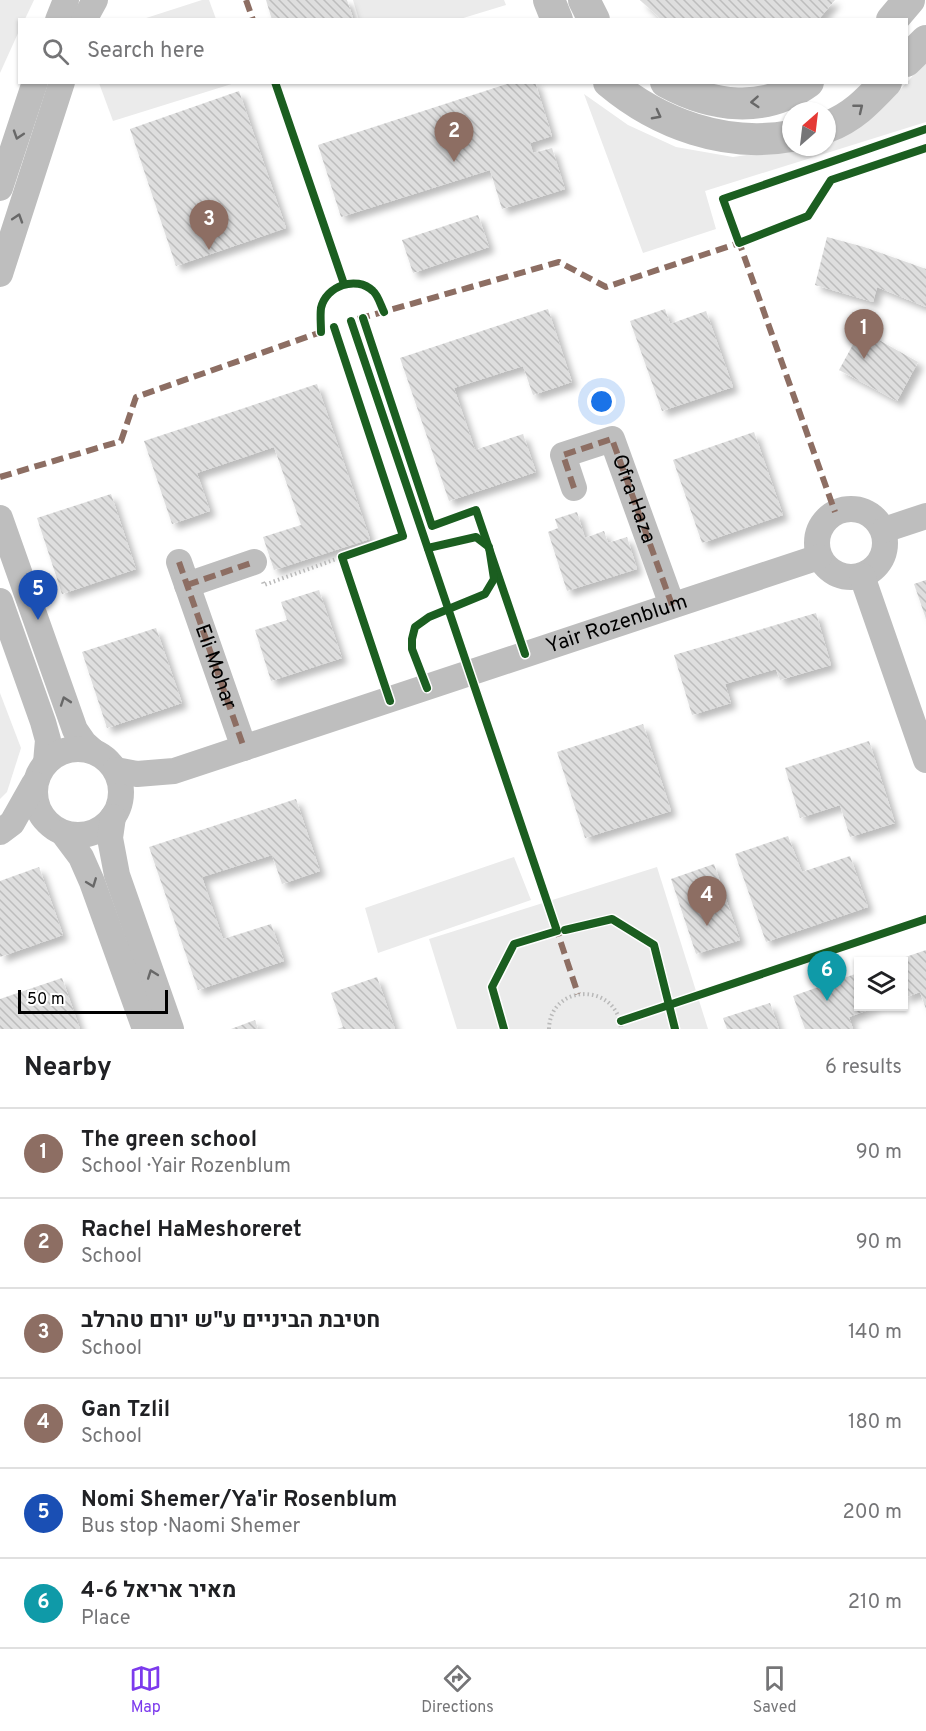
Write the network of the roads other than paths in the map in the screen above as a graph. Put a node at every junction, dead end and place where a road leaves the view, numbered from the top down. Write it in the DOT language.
graph roads {
  1 [pos="66,0"];
  2 [pos="95,0"];
  3 [pos="549,0"];
  4 [pos="584,0"];
  5 [pos="909,0"];
  6 [pos="59,18"];
  7 [pos="85,18"];
  8 [pos="556,18"];
  9 [pos="592,18"];
  10 [pos="894,18"];
  11 [pos="926,41"];
  12 [pos="908,60"];
  13 [pos="34,84"];
  14 [pos="61,84"];
  15 [pos="611,84"];
  16 [pos="670,84"];
  17 [pos="806,84"];
  18 [pos="884,84"];
  19 [pos="836,124"];
  20 [pos="782,137"];
  21 [pos="0,188"];
  22 [pos="0,274"];
  23 [pos="574,488"];
  24 [pos="926,516"];
  25 [pos="0,518"];
  26 [pos="884,530"];
  27 [pos="819,556"];
  28 [pos="254,562"];
  29 [pos="862,576"];
  30 [pos="0,601"];
  31 [pos="672,605"];
  32 [pos="244,748"];
  33 [pos="93,751"];
  34 [pos="926,760"];
  35 [pos="116,770"];
  36 [pos="174,771"];
  37 [pos="40,773"];
  38 [pos="115,815"];
  39 [pos="59,831"];
  40 [pos="0,833"];
  41 [pos="144,1029"];
  42 [pos="171,1029"];
  1 -- 6 [label="street"];
  2 -- 7 [label="street"];
  3 -- 8 [label="main road"];
  4 -- 9 [label="main road"];
  5 -- 10 [label="main road"];
  11 -- 12 [label="main road"];
  13 -- 21 [label="street, one-way"];
  22 -- 14 [label="street, one-way"];
  15 -- 20 [label="main road, one-way"];
  17 -- 16 [label="main road, one-way"];
  19 -- 18 [label="main road, one-way"];
  23 -- 31 [label="street, Ofra Haza"];
  24 -- 26 [label="street"];
  33 -- 25 [label="street, one-way"];
  26 -- 27 [label="street"];
  26 -- 29 [label="street"];
  27 -- 29 [label="street"];
  27 -- 31 [label="street, Yair Rozenblum"];
  28 -- 32 [label="street, Eli Mohar"];
  29 -- 34 [label="street"];
  30 -- 37 [label="street"];
  31 -- 32 [label="street, Yair Rozenblum"];
  32 -- 36 [label="street, Yair Rozenblum"];
  33 -- 35 [label="street"];
  33 -- 37 [label="street"];
  35 -- 36 [label="street"];
  35 -- 38 [label="street"];
  36 -- 38 [label="street"];
  37 -- 39 [label="street"];
  37 -- 40 [label="street"];
  38 -- 39 [label="street"];
  42 -- 38 [label="street, one-way"];
  39 -- 40 [label="street"];
  39 -- 41 [label="street, one-way"];
}
